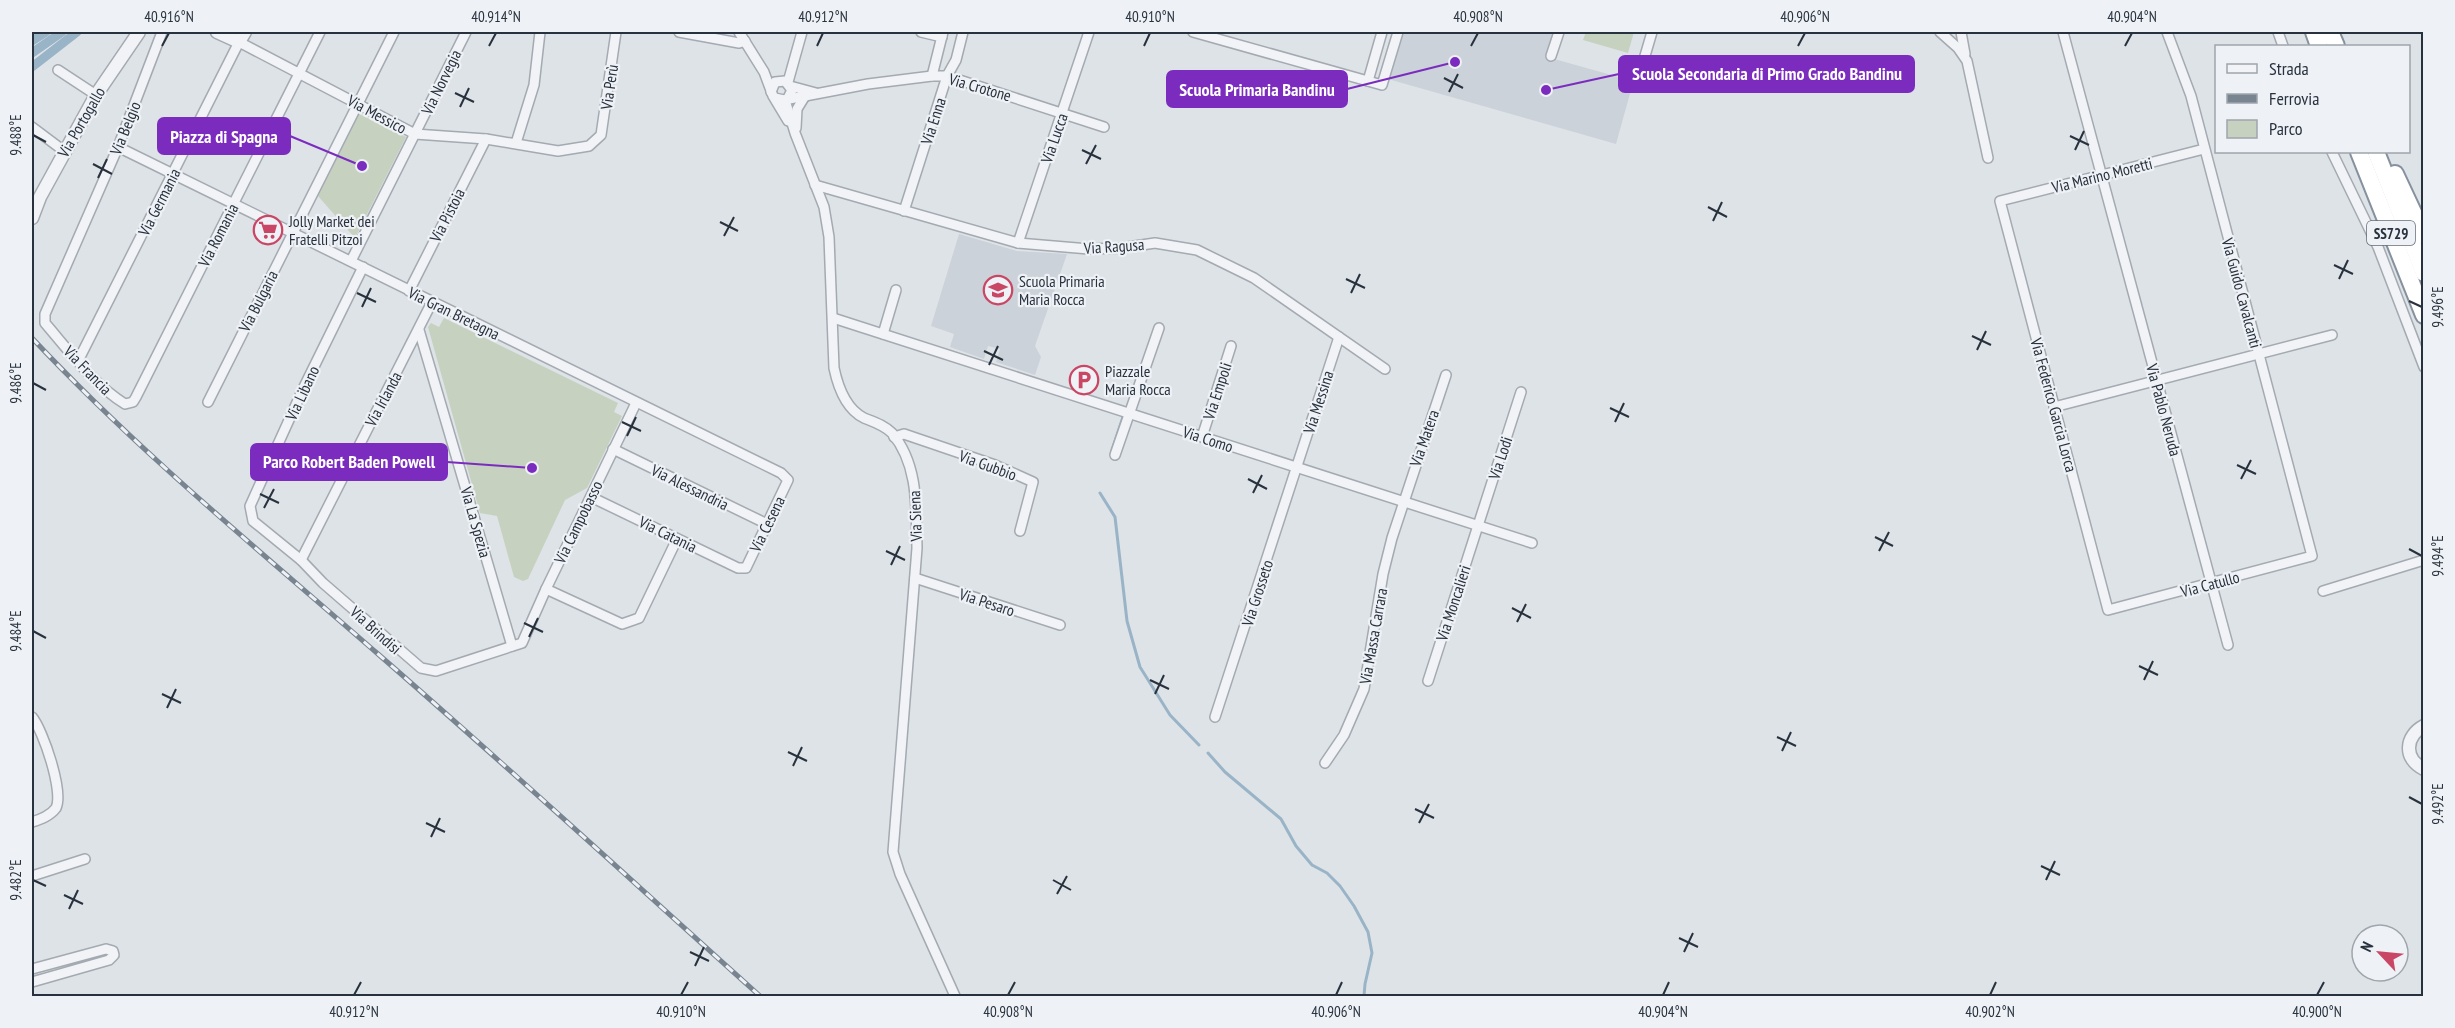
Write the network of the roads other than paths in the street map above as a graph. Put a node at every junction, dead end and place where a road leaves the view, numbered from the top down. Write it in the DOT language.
graph roads {
  1 [pos="139,32"];
  2 [pos="162,32"];
  3 [pos="217,32"];
  4 [pos="320,32"];
  5 [pos="394,32"];
  6 [pos="466,32"];
  7 [pos="540,32"];
  8 [pos="616,32"];
  9 [pos="679,32"];
  10 [pos="739,32"];
  11 [pos="802,32"];
  12 [pos="921,32"];
  13 [pos="963,32"];
  14 [pos="1089,32"];
  15 [pos="1193,32"];
  16 [pos="1382,32"];
  17 [pos="1398,32"];
  18 [pos="1559,32"];
  19 [pos="1652,32"];
  20 [pos="1940,32"];
  21 [pos="1961,32"];
  22 [pos="2062,32"];
  23 [pos="2167,32"];
  24 [pos="1204,33"];
  25 [pos="943,34"];
  26 [pos="242,37"];
  27 [pos="745,41"];
  28 [pos="1551,56"];
  29 [pos="1964,57"];
  30 [pos="756,58"];
  31 [pos="58,70"];
  32 [pos="299,74"];
  33 [pos="932,76"];
  34 [pos="947,76"];
  35 [pos="1368,81"];
  36 [pos="785,82"];
  37 [pos="1637,83"];
  38 [pos="816,93"];
  39 [pos="96,96"];
  40 [pos="773,96"];
  41 [pos="805,96"];
  42 [pos="787,99"];
  43 [pos="356,104"];
  44 [pos="1062,114"];
  45 [pos="32,127"];
  46 [pos="1104,127"];
  47 [pos="795,133"];
  48 [pos="415,134"];
  49 [pos="486,139"];
  50 [pos="596,141"];
  51 [pos="516,143"];
  52 [pos="118,147"];
  53 [pos="2204,149"];
  54 [pos="64,151"];
  55 [pos="2333,153"];
  56 [pos="2359,153"];
  57 [pos="2376,153"];
  58 [pos="2384,153"];
  59 [pos="1988,158"];
  60 [pos="174,174"];
  61 [pos="2102,175"];
  62 [pos="815,185"];
  63 [pos="2000,201"];
  64 [pos="234,204"];
  65 [pos="904,211"];
  66 [pos="32,218"];
  67 [pos="293,232"];
  68 [pos="2424,236"];
  69 [pos="1018,243"];
  70 [pos="351,261"];
  71 [pos="363,267"];
  72 [pos="2424,273"];
  73 [pos="896,290"];
  74 [pos="409,291"];
  75 [pos="432,302"];
  76 [pos="2424,315"];
  77 [pos="833,318"];
  78 [pos="45,323"];
  79 [pos="1159,328"];
  80 [pos="419,330"];
  81 [pos="883,334"];
  82 [pos="2332,334"];
  83 [pos="1339,337"];
  84 [pos="1231,346"];
  85 [pos="2258,353"];
  86 [pos="78,361"];
  87 [pos="2424,367"];
  88 [pos="1385,369"];
  89 [pos="1446,375"];
  90 [pos="2156,379"];
  91 [pos="1521,392"];
  92 [pos="136,397"];
  93 [pos="208,402"];
  94 [pos="636,403"];
  95 [pos="2054,406"];
  96 [pos="1130,414"];
  97 [pos="894,437"];
  98 [pos="1202,437"];
  99 [pos="613,449"];
  100 [pos="1115,455"];
  101 [pos="1297,468"];
  102 [pos="788,480"];
  103 [pos="591,497"];
  104 [pos="1402,501"];
  105 [pos="253,521"];
  106 [pos="767,525"];
  107 [pos="1479,525"];
  108 [pos="1020,531"];
  109 [pos="677,539"];
  110 [pos="1533,543"];
  111 [pos="2312,556"];
  112 [pos="301,560"];
  113 [pos="2424,560"];
  114 [pos="746,567"];
  115 [pos="915,578"];
  116 [pos="2211,584"];
  117 [pos="546,589"];
  118 [pos="2323,591"];
  119 [pos="2108,610"];
  120 [pos="1060,625"];
  121 [pos="517,644"];
  122 [pos="2228,645"];
  123 [pos="1428,681"];
  124 [pos="32,717"];
  125 [pos="1215,717"];
  126 [pos="2424,726"];
  127 [pos="1325,763"];
  128 [pos="2424,769"];
  129 [pos="32,822"];
  130 [pos="85,859"];
  131 [pos="32,876"];
  132 [pos="32,969"];
  133 [pos="32,982"];
  134 [pos="955,996"];
  1 -- 39 [label="street, Via Portogallo"];
  2 -- 52 [label="street, Via Belgio"];
  3 -- 26 [label="street"];
  4 -- 32 [label="street, Via Romania"];
  5 -- 43 [label="street, Via Bulgaria"];
  6 -- 48 [label="street, Via Norvegia"];
  7 -- 51 [label="street"];
  8 -- 50 [label="street, Via Perù"];
  9 -- 27 [label="street"];
  10 -- 27 [label="street, Via Siena"];
  11 -- 36 [label="street"];
  12 -- 25 [label="street"];
  13 -- 34 [label="street, Via Enna"];
  14 -- 44 [label="street, Via Lucca"];
  15 -- 24 [label="street"];
  16 -- 35 [label="street"];
  17 -- 35 [label="street"];
  18 -- 28 [label="street"];
  19 -- 37 [label="street"];
  20 -- 29 [label="street"];
  21 -- 29 [label="street"];
  22 -- 61 [label="street, Via Pablo Neruda"];
  23 -- 53 [label="street, Via Guido Cavalcanti"];
  24 -- 35 [label="street"];
  25 -- 33 [label="street, Via Enna"];
  26 -- 32 [label="street, Via Messico"];
  26 -- 60 [label="street, Via Germania"];
  27 -- 30 [label="street, Via Siena"];
  29 -- 59 [label="street"];
  30 -- 36 [label="street, Via Siena"];
  30 -- 40 [label="street, Via Siena"];
  31 -- 39 [label="street"];
  32 -- 43 [label="street, Via Messico"];
  32 -- 64 [label="street, Via Romania"];
  33 -- 34 [label="street, Via Crotone"];
  33 -- 38 [label="street, Via Crotone"];
  34 -- 44 [label="street, Via Crotone"];
  34 -- 65 [label="street, Via Enna"];
  36 -- 38 [label="street, Via Crotone"];
  36 -- 40 [label="street"];
  36 -- 42 [label="street"];
  38 -- 41 [label="street, Via Crotone"];
  39 -- 54 [label="street, Via Portogallo"];
  40 -- 42 [label="street, Via Crotone"];
  40 -- 47 [label="street, Via Siena"];
  41 -- 42 [label="street, Via Crotone"];
  41 -- 47 [label="street"];
  42 -- 47 [label="street, Via Siena"];
  43 -- 48 [label="street, Via Messico"];
  43 -- 67 [label="street, Via Bulgaria"];
  44 -- 46 [label="street, Via Crotone"];
  44 -- 69 [label="street, Via Lucca"];
  45 -- 54 [label="street"];
  47 -- 62 [label="street, Via Siena"];
  48 -- 49 [label="street, Via Messico"];
  48 -- 70 [label="street, Via Norvegia"];
  49 -- 51 [label="street, Via Messico"];
  49 -- 74 [label="street, Via Pistoia"];
  50 -- 51 [label="street, Via Messico"];
  52 -- 60 [label="street, Via Gran Bretagna"];
  52 -- 78 [label="street, Via Belgio"];
  53 -- 61 [label="street, Via Marino Moretti"];
  53 -- 85 [label="street, Via Guido Cavalcanti"];
  54 -- 66 [label="street, Via Portogallo"];
  55 -- 87 [label="street"];
  56 -- 76 [label="highway, SS729"];
  57 -- 72 [label="highway, SS729"];
  58 -- 68 [label="highway"];
  60 -- 64 [label="street, Via Gran Bretagna"];
  60 -- 86 [label="street, Via Germania"];
  61 -- 63 [label="street, Via Marino Moretti"];
  61 -- 90 [label="street, Via Pablo Neruda"];
  62 -- 65 [label="street, Via Ragusa"];
  62 -- 77 [label="street, Via Siena"];
  63 -- 95 [label="street, Via Federico Garcia Lorca"];
  64 -- 67 [label="street, Via Gran Bretagna"];
  64 -- 92 [label="street, Via Romania"];
  65 -- 69 [label="street, Via Ragusa"];
  67 -- 70 [label="street, Via Gran Bretagna"];
  67 -- 93 [label="street, Via Bulgaria"];
  69 -- 83 [label="street, Via Ragusa"];
  70 -- 71 [label="street, Via Gran Bretagna"];
  71 -- 74 [label="street, Via Gran Bretagna"];
  71 -- 105 [label="street, Via Libano"];
  73 -- 81 [label="street"];
  74 -- 75 [label="street, Via Gran Bretagna"];
  75 -- 80 [label="street, Via Irlanda"];
  75 -- 94 [label="street, Via Gran Bretagna"];
  77 -- 81 [label="street, Via Como"];
  77 -- 97 [label="street, Via Siena"];
  78 -- 86 [label="street, Via Francia"];
  79 -- 96 [label="street"];
  80 -- 112 [label="street, Via Irlanda"];
  80 -- 121 [label="street, Via La Spezia"];
  81 -- 96 [label="street, Via Como"];
  82 -- 85 [label="street"];
  83 -- 88 [label="street, Via Ragusa"];
  83 -- 101 [label="street, Via Messina"];
  84 -- 98 [label="street, Via Empoli"];
  85 -- 90 [label="street"];
  85 -- 111 [label="street, Via Guido Cavalcanti"];
  86 -- 92 [label="street, Via Francia"];
  89 -- 104 [label="street, Via Matera"];
  90 -- 95 [label="street"];
  90 -- 116 [label="street, Via Pablo Neruda"];
  91 -- 107 [label="street, Via Lodi"];
  94 -- 99 [label="street, Via Campobasso"];
  94 -- 102 [label="street, Via Gran Bretagna"];
  95 -- 119 [label="street, Via Federico Garcia Lorca"];
  96 -- 98 [label="street, Via Como"];
  96 -- 100 [label="street"];
  97 -- 108 [label="street, Via Gubbio"];
  97 -- 115 [label="street, Via Siena"];
  98 -- 101 [label="street, Via Como"];
  99 -- 103 [label="street, Via Campobasso"];
  99 -- 106 [label="street, Via Alessandria"];
  101 -- 104 [label="street, Via Como"];
  101 -- 125 [label="street, Via Grosseto"];
  102 -- 106 [label="street, Via Cesena"];
  103 -- 109 [label="street, Via Catania"];
  103 -- 117 [label="street, Via Campobasso"];
  104 -- 107 [label="street, Via Como"];
  104 -- 127 [label="street, Via Massa Carrara"];
  105 -- 112 [label="street, Via Brindisi"];
  106 -- 114 [label="street, Via Cesena"];
  107 -- 110 [label="street, Via Como"];
  107 -- 123 [label="street, Via Moncalieri"];
  109 -- 114 [label="street, Via Catania"];
  109 -- 117 [label="street"];
  111 -- 116 [label="street, Via Catullo"];
  112 -- 121 [label="street, Via Brindisi"];
  113 -- 118 [label="street"];
  115 -- 120 [label="street, Via Pesaro"];
  115 -- 134 [label="street, Via Siena"];
  116 -- 119 [label="street, Via Catullo"];
  116 -- 122 [label="street, Via Pablo Neruda"];
  117 -- 121 [label="street, Via Campobasso"];
  124 -- 129 [label="street"];
  126 -- 128 [label="street"];
  130 -- 131 [label="street"];
  132 -- 133 [label="street"];
}
